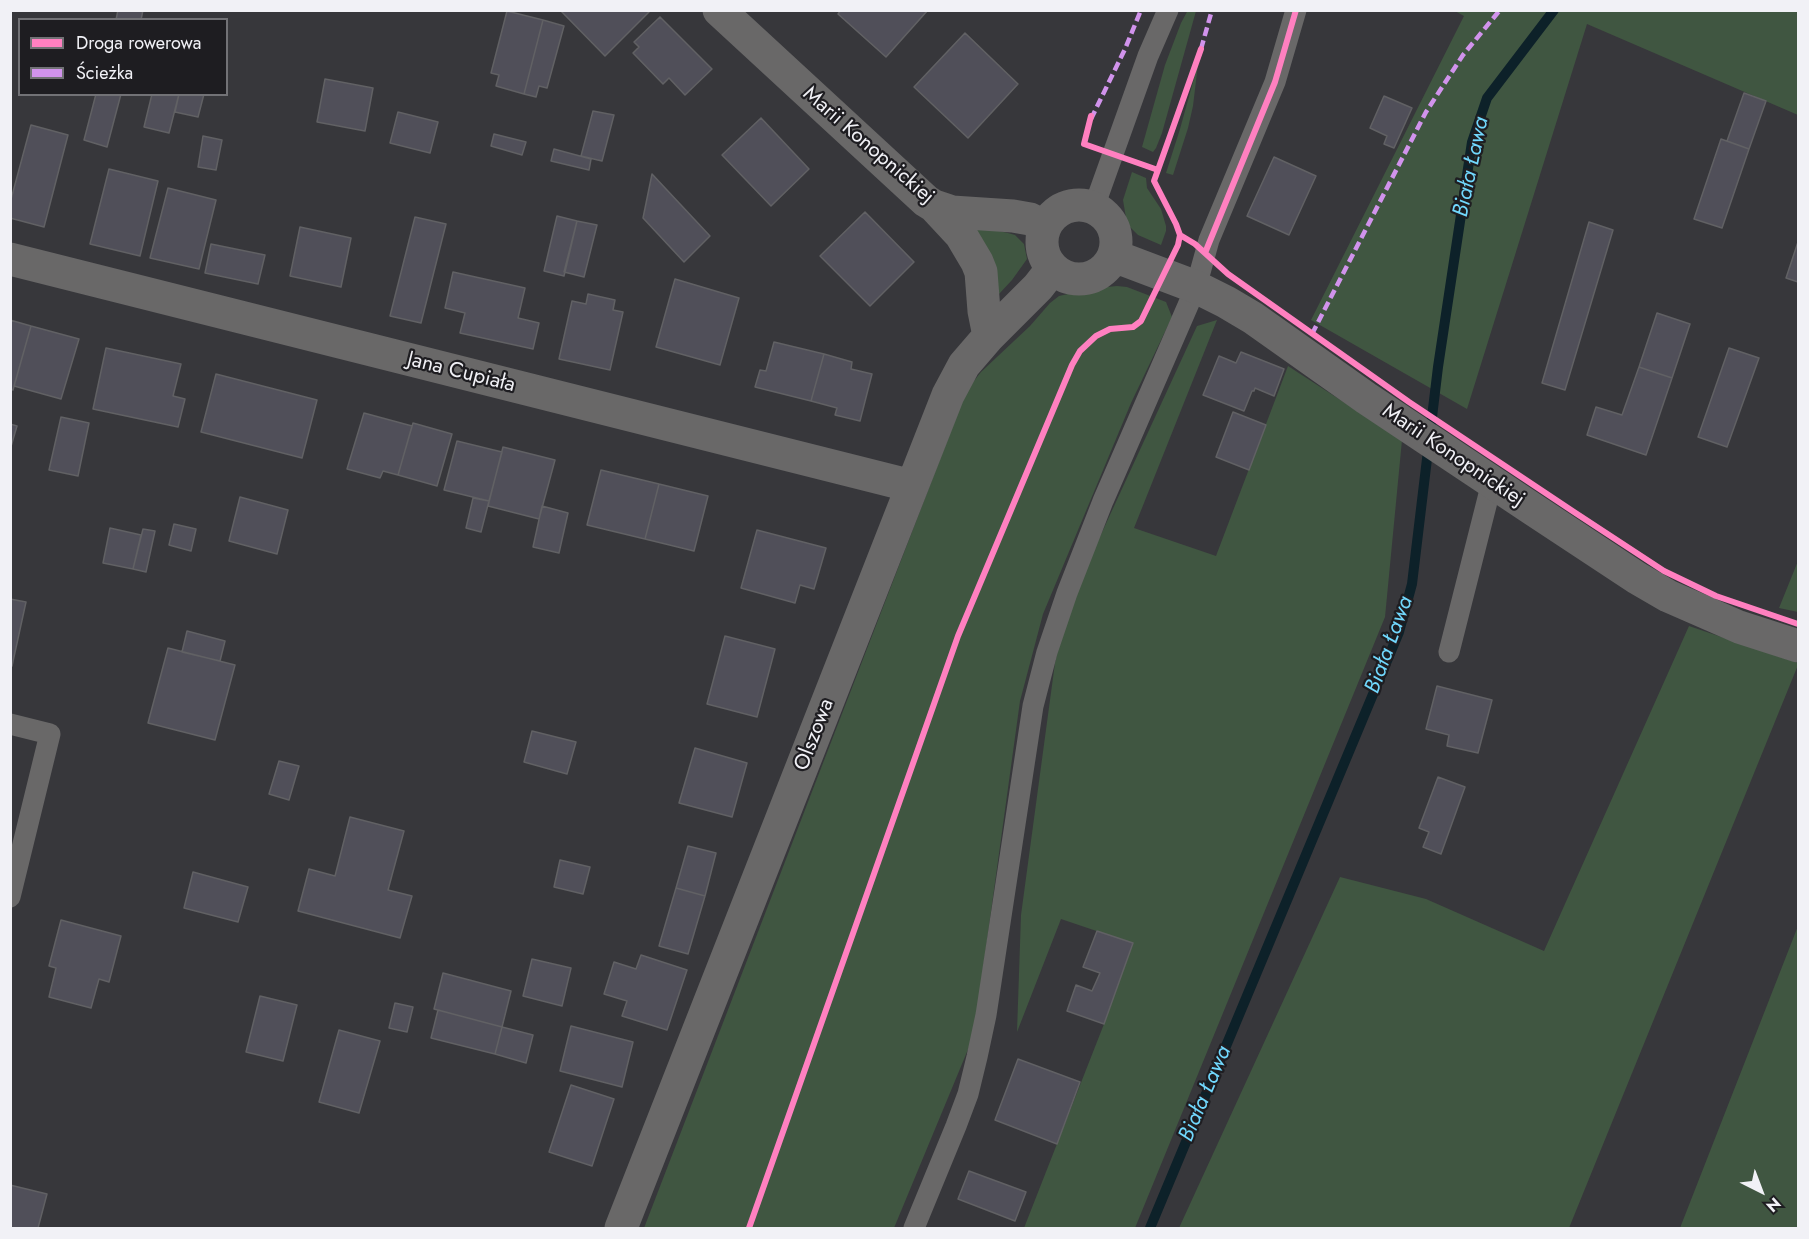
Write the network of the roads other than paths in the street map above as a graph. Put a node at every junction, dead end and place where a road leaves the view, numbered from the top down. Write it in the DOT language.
graph roads {
  1 [pos="719,10"];
  2 [pos="1168,10"];
  3 [pos="1296,10"];
  4 [pos="934,206"];
  5 [pos="1094,207"];
  6 [pos="1044,226"];
  7 [pos="1114,256"];
  8 [pos="10,259"];
  9 [pos="1053,269"];
  10 [pos="1196,286"];
  11 [pos="989,336"];
  12 [pos="1492,482"];
  13 [pos="912,486"];
  14 [pos="1798,646"];
  15 [pos="1449,652"];
  16 [pos="10,724"];
  17 [pos="10,897"];
  18 [pos="621,1228"];
  19 [pos="914,1228"];
  1 -- 4 [label="street, Marii Konopnickiej"];
  2 -- 5 [label="lane"];
  3 -- 10 [label="lane"];
  4 -- 6 [label="street, Marii Konopnickiej"];
  4 -- 11 [label="street"];
  5 -- 6 [label="street"];
  5 -- 7 [label="street"];
  6 -- 9 [label="street"];
  7 -- 9 [label="street"];
  7 -- 10 [label="street, Marii Konopnickiej"];
  8 -- 13 [label="street, Jana Cupiała"];
  9 -- 11 [label="street, Olszowa"];
  10 -- 12 [label="street, Marii Konopnickiej"];
  10 -- 19 [label="lane"];
  11 -- 13 [label="street, Olszowa"];
  12 -- 14 [label="street, Marii Konopnickiej"];
  12 -- 15 [label="lane"];
  13 -- 18 [label="street, Olszowa"];
  16 -- 17 [label="lane"];
}
